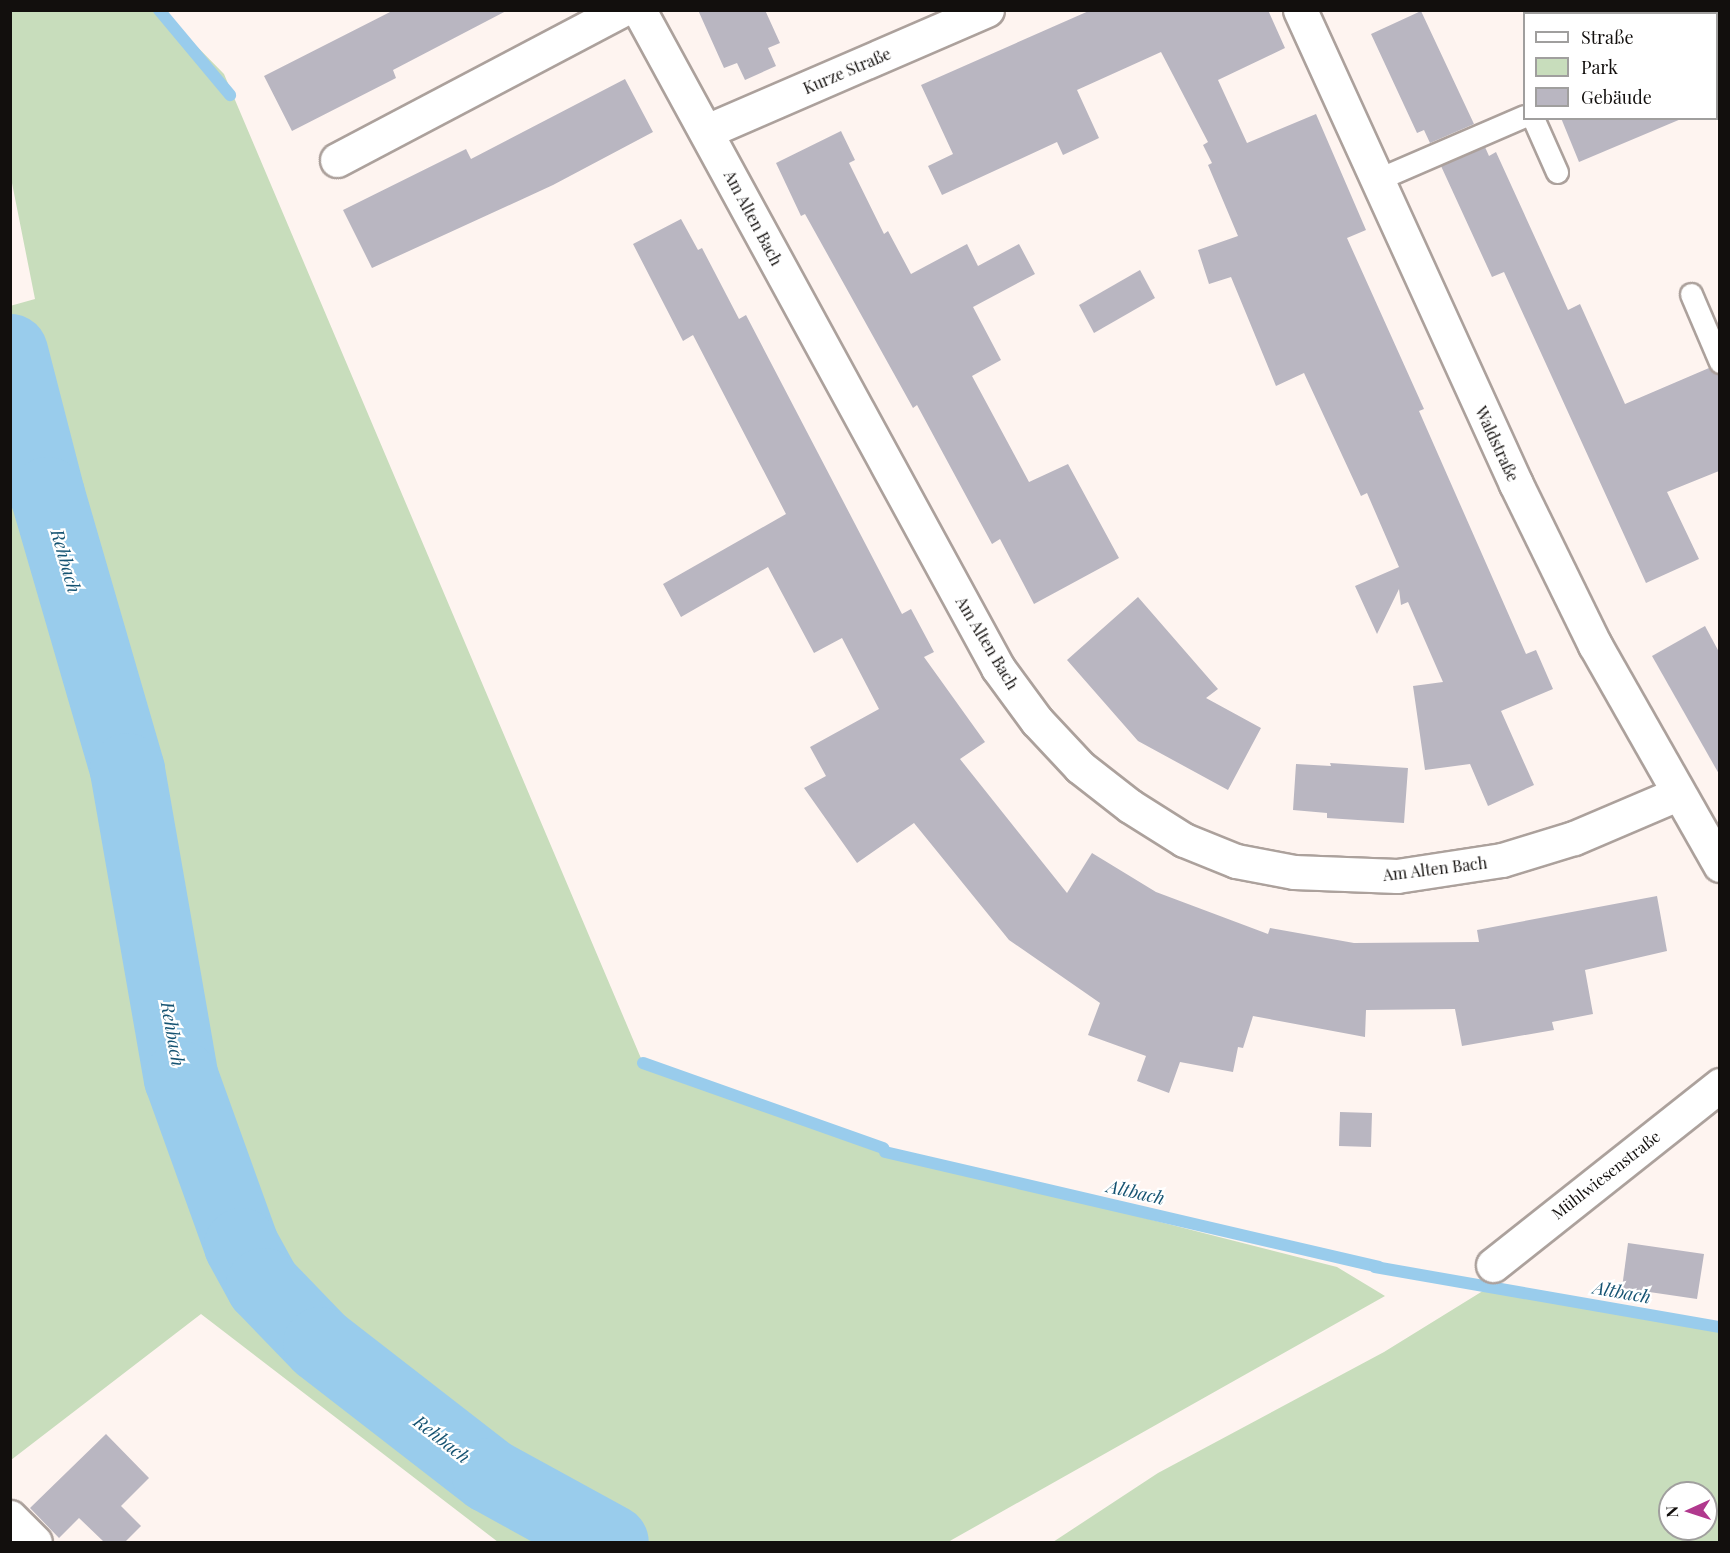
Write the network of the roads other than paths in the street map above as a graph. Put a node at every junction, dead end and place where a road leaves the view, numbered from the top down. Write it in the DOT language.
graph roads {
  1 [pos="622,10"];
  2 [pos="639,10"];
  3 [pos="987,10"];
  4 [pos="1300,10"];
  5 [pos="1523,116"];
  6 [pos="1534,120"];
  7 [pos="707,131"];
  8 [pos="337,160"];
  9 [pos="1557,172"];
  10 [pos="1374,181"];
  11 [pos="1691,294"];
  12 [pos="1719,362"];
  13 [pos="1677,794"];
  14 [pos="1719,865"];
  15 [pos="1719,1085"];
  16 [pos="1493,1265"];
  17 [pos="10,1517"];
  18 [pos="35,1542"];
  1 -- 8 [label="street"];
  2 -- 7 [label="street, Am Alten Bach"];
  3 -- 7 [label="street, Kurze Straße"];
  4 -- 10 [label="street, Waldstraße"];
  5 -- 10 [label="lane"];
  6 -- 9 [label="lane"];
  7 -- 13 [label="street, Am Alten Bach"];
  10 -- 13 [label="street, Waldstraße"];
  11 -- 12 [label="lane"];
  13 -- 14 [label="street, Waldstraße"];
  15 -- 16 [label="street, Mühlwiesenstraße"];
  17 -- 18 [label="street"];
}
